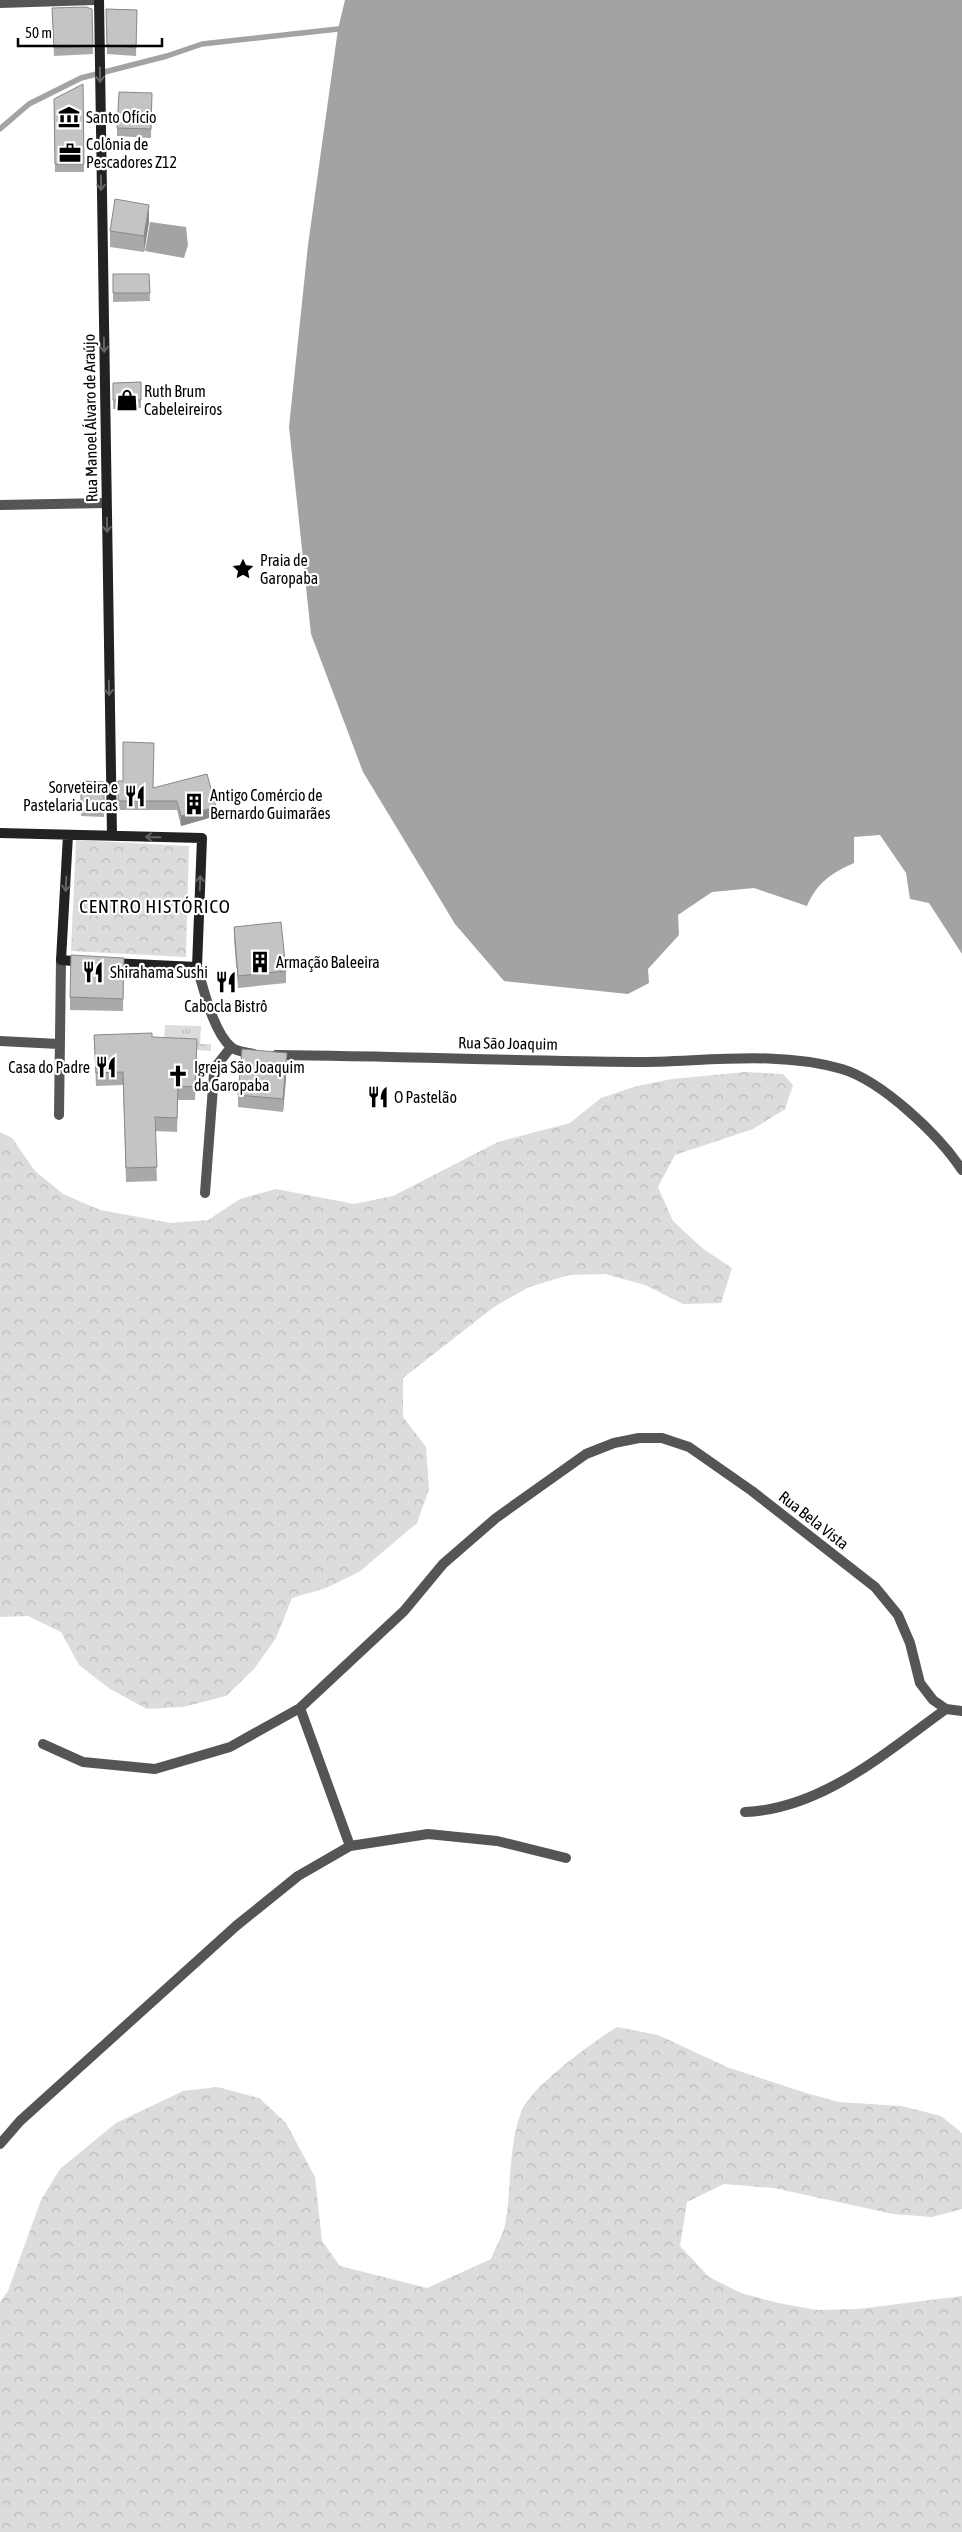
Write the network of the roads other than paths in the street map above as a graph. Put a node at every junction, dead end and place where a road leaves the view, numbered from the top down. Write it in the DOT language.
graph roads {
  1 [pos="95,0"];
  2 [pos="99,0"];
  3 [pos="0,3"];
  4 [pos="106,503"];
  5 [pos="0,505"];
  6 [pos="0,833"];
  7 [pos="68,835"];
  8 [pos="112,836"];
  9 [pos="61,960"];
  10 [pos="197,967"];
  11 [pos="0,1041"];
  12 [pos="59,1044"];
  13 [pos="231,1047"];
  14 [pos="60,1115"];
  15 [pos="962,1170"];
  16 [pos="205,1193"];
  17 [pos="300,1708"];
  18 [pos="946,1709"];
  19 [pos="962,1711"];
  20 [pos="43,1744"];
  21 [pos="745,1812"];
  22 [pos="350,1846"];
  23 [pos="566,1858"];
  24 [pos="0,2144"];
  1 -- 3 [label="street"];
  2 -- 4 [label="street, Rua Manoel Álvaro de Araújo, one-way"];
  4 -- 5 [label="street"];
  4 -- 8 [label="street, Rua Manoel Álvaro de Araújo, one-way"];
  6 -- 7 [label="street"];
  7 -- 8 [label="street"];
  7 -- 9 [label="street, one-way"];
  10 -- 8 [label="street, one-way"];
  9 -- 10 [label="street"];
  9 -- 12 [label="street"];
  10 -- 13 [label="street"];
  11 -- 12 [label="street"];
  12 -- 14 [label="street"];
  13 -- 15 [label="street, Rua São Joaquim"];
  13 -- 16 [label="street"];
  17 -- 18 [label="street, Rua Bela Vista"];
  17 -- 20 [label="street, Rua Bela Vista"];
  17 -- 22 [label="street"];
  18 -- 19 [label="street"];
  18 -- 21 [label="street"];
  22 -- 23 [label="street"];
  22 -- 24 [label="street"];
}
